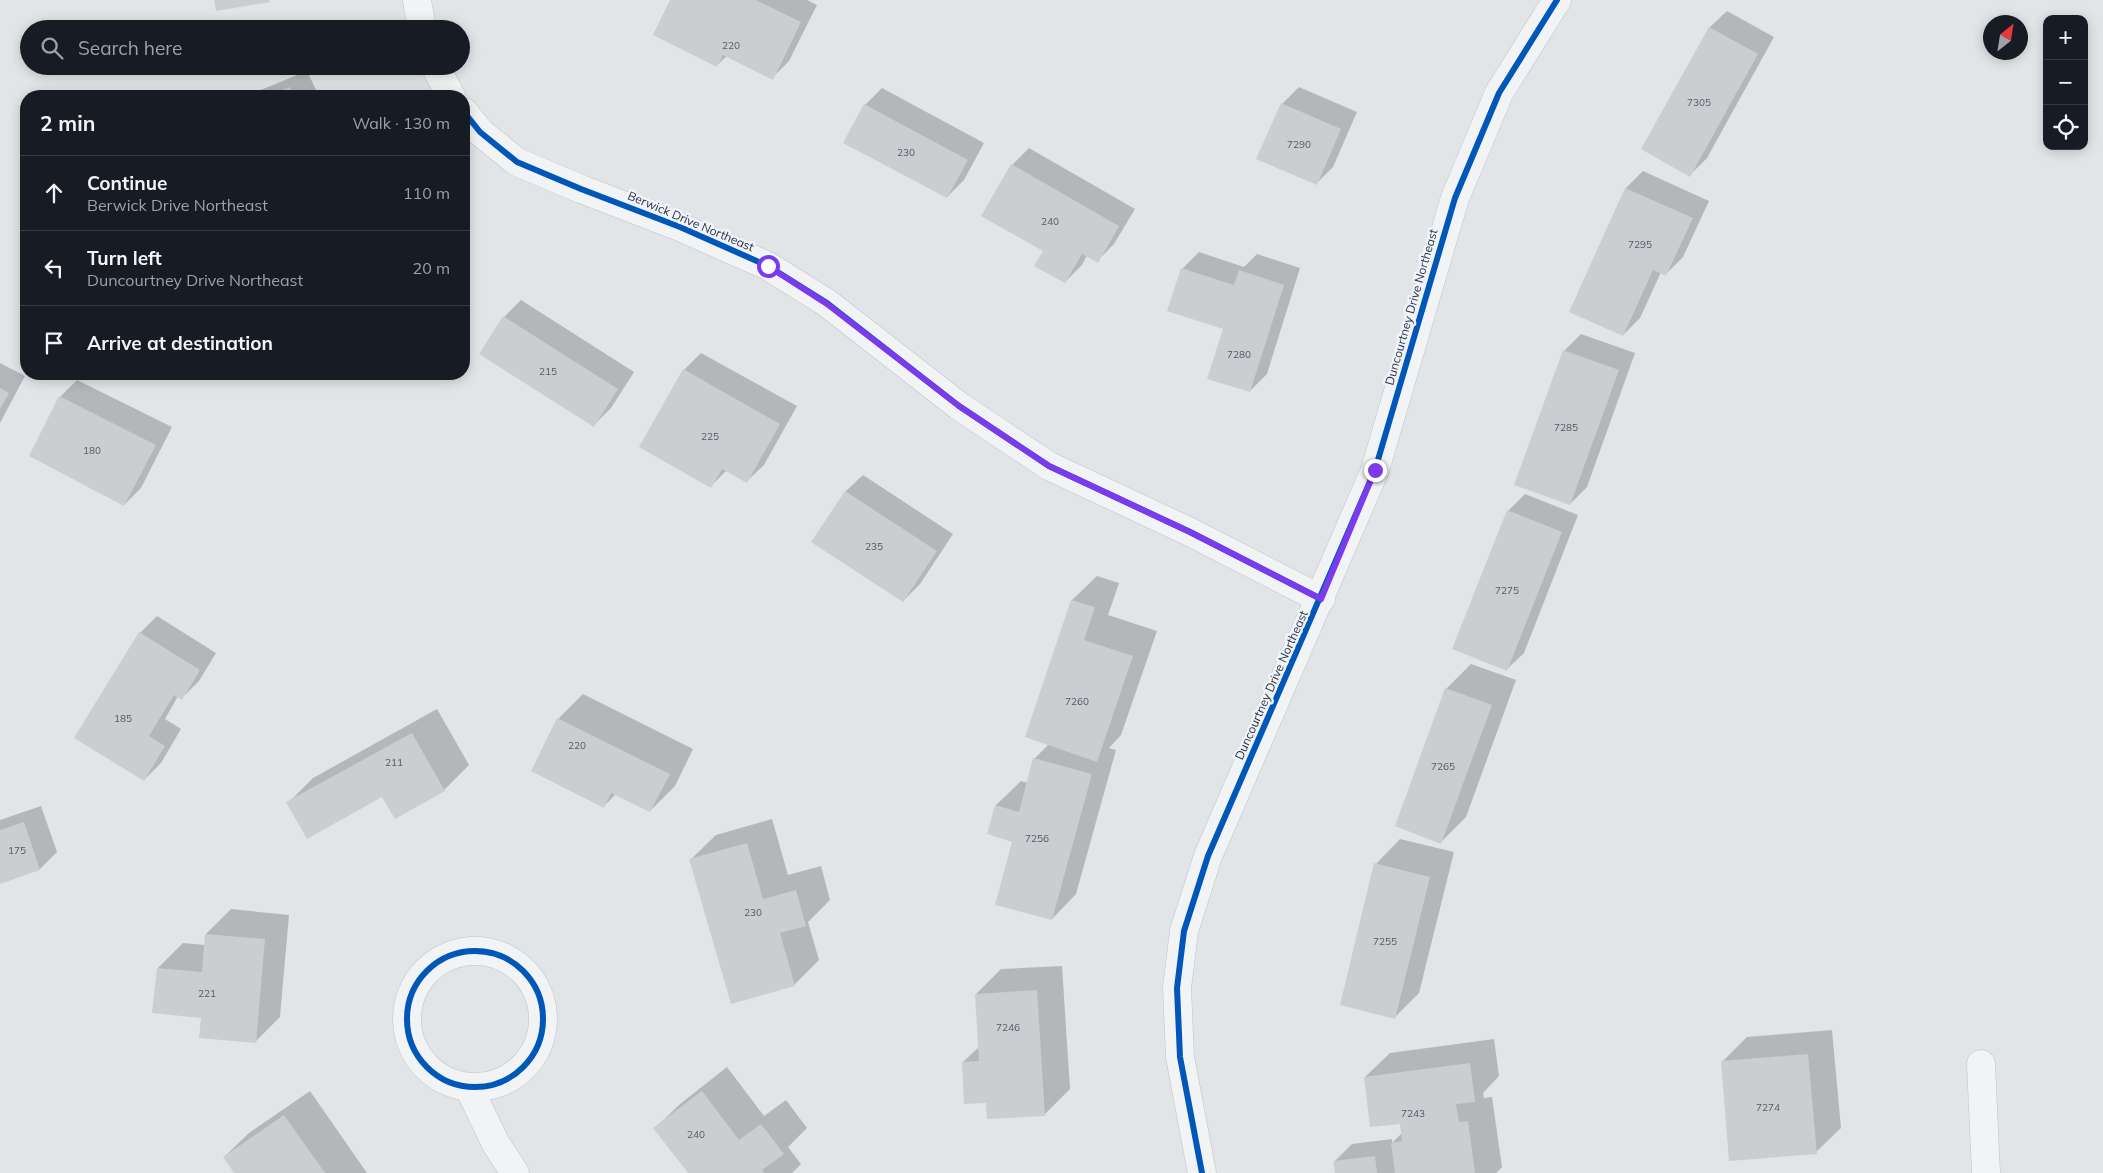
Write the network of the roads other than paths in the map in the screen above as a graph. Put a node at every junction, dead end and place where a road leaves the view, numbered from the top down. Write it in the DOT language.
graph roads {
  1 [pos="417,0"];
  2 [pos="1557,0"];
  3 [pos="420,20"];
  4 [pos="440,75"];
  5 [pos="448,90"];
  6 [pos="470,120"];
  7 [pos="1321,599"];
  8 [pos="1981,1064"];
  9 [pos="469,1088"];
  10 [pos="515,1173"];
  11 [pos="1202,1173"];
  12 [pos="1986,1173"];
  1 -- 3 [label="street"];
  2 -- 7 [label="street, Duncourtney Drive Northeast"];
  4 -- 5 [label="street"];
  6 -- 7 [label="street, Berwick Drive Northeast"];
  7 -- 11 [label="street, Duncourtney Drive Northeast"];
  8 -- 12 [label="street"];
  9 -- 9 [label="street"];
  9 -- 10 [label="street"];
}
